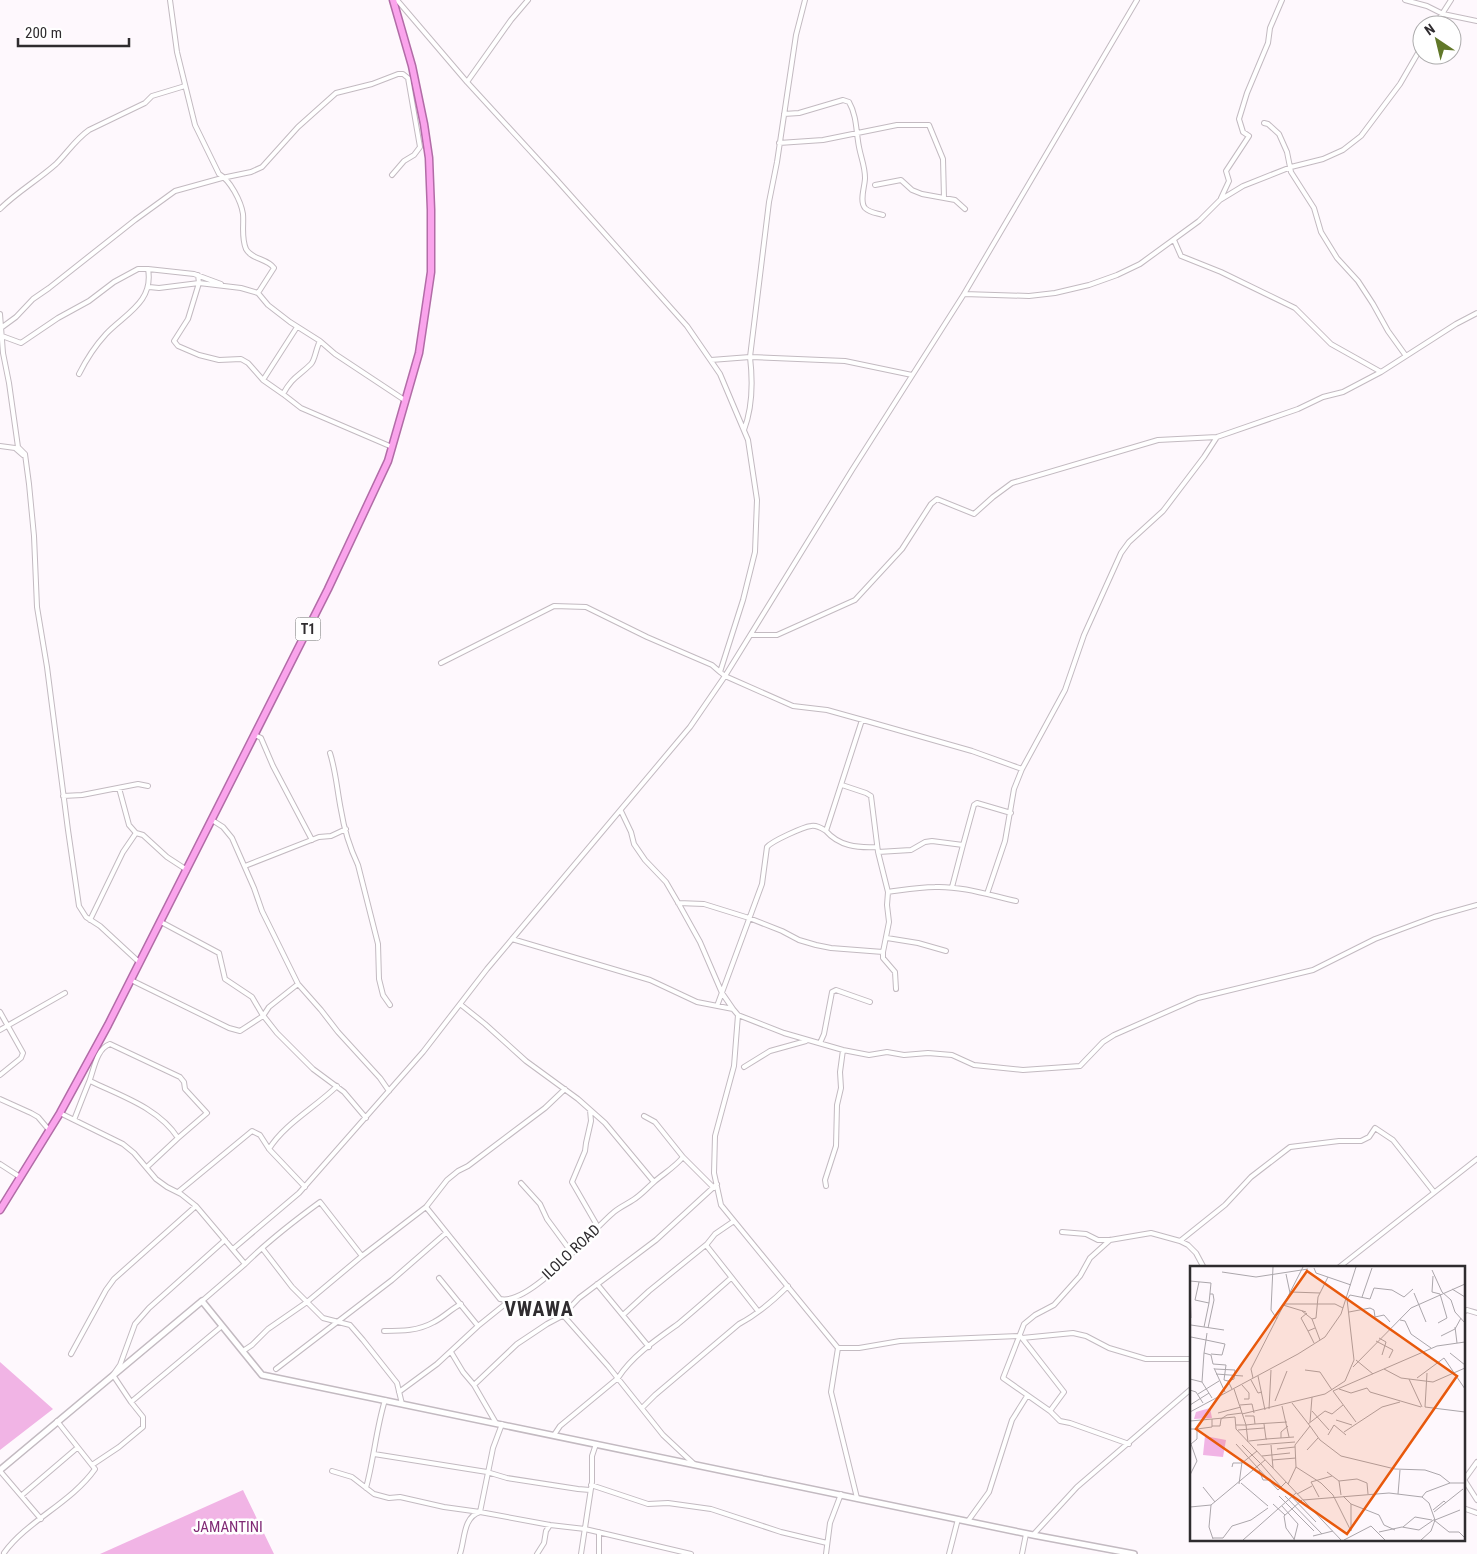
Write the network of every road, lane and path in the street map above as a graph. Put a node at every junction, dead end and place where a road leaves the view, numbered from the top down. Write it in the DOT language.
graph roads {
  1 [pos="170,0"];
  2 [pos="396,0"];
  3 [pos="528,0"];
  4 [pos="805,0"];
  5 [pos="1137,0"];
  6 [pos="1282,0"];
  7 [pos="1405,0"];
  8 [pos="1450,0"];
  9 [pos="1443,14"];
  10 [pos="1477,21"];
  11 [pos="1412,63"];
  12 [pos="468,82"];
  13 [pos="185,86"];
  14 [pos="784,114"];
  15 [pos="1264,123"];
  16 [pos="857,133"];
  17 [pos="779,143"];
  18 [pos="1291,167"];
  19 [pos="392,174"];
  20 [pos="226,178"];
  21 [pos="875,185"];
  22 [pos="944,198"];
  23 [pos="1220,200"];
  24 [pos="0,209"];
  25 [pos="966,209"];
  26 [pos="883,215"];
  27 [pos="1174,240"];
  28 [pos="148,268"];
  29 [pos="198,275"];
  30 [pos="199,282"];
  31 [pos="226,286"];
  32 [pos="149,287"];
  33 [pos="258,293"];
  34 [pos="964,294"];
  35 [pos="1477,313"];
  36 [pos="0,314"];
  37 [pos="297,326"];
  38 [pos="1,328"];
  39 [pos="2,336"];
  40 [pos="320,341"];
  41 [pos="1406,356"];
  42 [pos="750,357"];
  43 [pos="711,360"];
  44 [pos="1380,372"];
  45 [pos="79,374"];
  46 [pos="912,375"];
  47 [pos="263,380"];
  48 [pos="283,394"];
  49 [pos="406,401"];
  50 [pos="744,430"];
  51 [pos="1217,437"];
  52 [pos="0,446"];
  53 [pos="392,447"];
  54 [pos="25,457"];
  55 [pos="751,634"];
  56 [pos="441,663"];
  57 [pos="720,672"];
  58 [pos="725,676"];
  59 [pos="862,720"];
  60 [pos="255,735"];
  61 [pos="330,753"];
  62 [pos="1022,769"];
  63 [pos="842,785"];
  64 [pos="148,786"];
  65 [pos="120,788"];
  66 [pos="64,796"];
  67 [pos="621,810"];
  68 [pos="1011,813"];
  69 [pos="212,820"];
  70 [pos="346,829"];
  71 [pos="826,831"];
  72 [pos="136,833"];
  73 [pos="312,840"];
  74 [pos="963,846"];
  75 [pos="877,847"];
  76 [pos="878,852"];
  77 [pos="245,866"];
  78 [pos="187,870"];
  79 [pos="952,888"];
  80 [pos="888,892"];
  81 [pos="987,894"];
  82 [pos="1016,901"];
  83 [pos="678,903"];
  84 [pos="1477,905"];
  85 [pos="749,918"];
  86 [pos="90,920"];
  87 [pos="160,922"];
  88 [pos="887,938"];
  89 [pos="512,940"];
  90 [pos="946,951"];
  91 [pos="882,952"];
  92 [pos="140,963"];
  93 [pos="131,980"];
  94 [pos="298,984"];
  95 [pos="896,989"];
  96 [pos="65,993"];
  97 [pos="722,993"];
  98 [pos="870,1002"];
  99 [pos="460,1004"];
  100 [pos="390,1005"];
  101 [pos="717,1006"];
  102 [pos="733,1009"];
  103 [pos="0,1012"];
  104 [pos="738,1015"];
  105 [pos="263,1016"];
  106 [pos="8,1026"];
  107 [pos="0,1030"];
  108 [pos="810,1041"];
  109 [pos="820,1043"];
  110 [pos="844,1050"];
  111 [pos="744,1067"];
  112 [pos="0,1075"];
  113 [pos="90,1081"];
  114 [pos="337,1086"];
  115 [pos="565,1090"];
  116 [pos="389,1091"];
  117 [pos="0,1099"];
  118 [pos="590,1110"];
  119 [pos="60,1113"];
  120 [pos="644,1116"];
  121 [pos="366,1118"];
  122 [pos="74,1120"];
  123 [pos="48,1130"];
  124 [pos="178,1138"];
  125 [pos="269,1149"];
  126 [pos="683,1157"];
  127 [pos="1477,1159"];
  128 [pos="0,1164"];
  129 [pos="147,1167"];
  130 [pos="20,1177"];
  131 [pos="654,1182"];
  132 [pos="521,1183"];
  133 [pos="715,1185"];
  134 [pos="826,1186"];
  135 [pos="304,1187"];
  136 [pos="178,1192"];
  137 [pos="1434,1192"];
  138 [pos="196,1206"];
  139 [pos="426,1207"];
  140 [pos="0,1210"];
  141 [pos="734,1221"];
  142 [pos="598,1227"];
  143 [pos="1062,1232"];
  144 [pos="446,1233"];
  145 [pos="226,1240"];
  146 [pos="1110,1240"];
  147 [pos="1180,1241"];
  148 [pos="706,1246"];
  149 [pos="262,1248"];
  150 [pos="233,1249"];
  151 [pos="572,1253"];
  152 [pos="362,1256"];
  153 [pos="245,1264"];
  154 [pos="1203,1266"];
  155 [pos="1341,1266"];
  156 [pos="439,1278"];
  157 [pos="731,1278"];
  158 [pos="597,1284"];
  159 [pos="788,1286"];
  160 [pos="511,1299"];
  161 [pos="202,1301"];
  162 [pos="307,1302"];
  163 [pos="461,1304"];
  164 [pos="758,1311"];
  165 [pos="1464,1312"];
  166 [pos="1477,1313"];
  167 [pos="563,1314"];
  168 [pos="623,1315"];
  169 [pos="325,1319"];
  170 [pos="340,1322"];
  171 [pos="222,1326"];
  172 [pos="478,1326"];
  173 [pos="328,1330"];
  174 [pos="384,1331"];
  175 [pos="1021,1337"];
  176 [pos="649,1347"];
  177 [pos="838,1348"];
  178 [pos="243,1351"];
  179 [pos="450,1352"];
  180 [pos="71,1354"];
  181 [pos="1190,1359"];
  182 [pos="276,1369"];
  183 [pos="113,1375"];
  184 [pos="618,1378"];
  185 [pos="474,1385"];
  186 [pos="1190,1390"];
  187 [pos="399,1392"];
  188 [pos="1027,1396"];
  189 [pos="385,1400"];
  190 [pos="131,1402"];
  191 [pos="402,1404"];
  192 [pos="642,1408"];
  193 [pos="1050,1411"];
  194 [pos="57,1421"];
  195 [pos="499,1424"];
  196 [pos="554,1435"];
  197 [pos="596,1444"];
  198 [pos="1129,1444"];
  199 [pos="77,1448"];
  200 [pos="374,1454"];
  201 [pos="1477,1462"];
  202 [pos="694,1464"];
  203 [pos="92,1465"];
  204 [pos="0,1471"];
  205 [pos="332,1471"];
  206 [pos="487,1472"];
  207 [pos="1464,1480"];
  208 [pos="591,1487"];
  209 [pos="366,1488"];
  210 [pos="841,1494"];
  211 [pos="22,1495"];
  212 [pos="857,1498"];
  213 [pos="1477,1500"];
  214 [pos="1464,1508"];
  215 [pos="480,1512"];
  216 [pos="1477,1513"];
  217 [pos="42,1518"];
  218 [pos="958,1519"];
  219 [pos="968,1522"];
  220 [pos="550,1525"];
  221 [pos="585,1529"];
  222 [pos="599,1532"];
  223 [pos="1026,1534"];
  224 [pos="1033,1535"];
  225 [pos="827,1543"];
  226 [pos="1110,1552"];
  227 [pos="4,1554"];
  228 [pos="460,1554"];
  229 [pos="537,1554"];
  230 [pos="581,1554"];
  231 [pos="599,1554"];
  232 [pos="691,1554"];
  233 [pos="826,1554"];
  234 [pos="949,1554"];
  235 [pos="1022,1554"];
  236 [pos="1134,1554"];
  1 -- 13 [label="street"];
  2 -- 12 [label="street"];
  2 -- 49 [label="highway, T1"];
  3 -- 12 [label="street"];
  4 -- 14 [label="street"];
  5 -- 34 [label="street"];
  6 -- 23 [label="street"];
  7 -- 9 [label="street"];
  8 -- 9 [label="street"];
  9 -- 10 [label="street"];
  11 -- 18 [label="street"];
  12 -- 43 [label="street"];
  13 -- 20 [label="street"];
  13 -- 24 [label="street"];
  14 -- 16 [label="street"];
  14 -- 17 [label="street"];
  15 -- 18 [label="street"];
  16 -- 17 [label="street"];
  16 -- 22 [label="street"];
  16 -- 26 [label="street"];
  17 -- 42 [label="street"];
  18 -- 23 [label="street"];
  18 -- 41 [label="street"];
  19 -- 20 [label="street"];
  20 -- 33 [label="street"];
  20 -- 38 [label="street"];
  21 -- 22 [label="street"];
  22 -- 25 [label="street"];
  23 -- 27 [label="street"];
  27 -- 34 [label="street"];
  27 -- 44 [label="street"];
  28 -- 29 [label="street"];
  28 -- 32 [label="street"];
  28 -- 39 [label="street"];
  29 -- 30 [label="street"];
  29 -- 31 [label="street"];
  30 -- 31 [label="street"];
  30 -- 32 [label="street"];
  30 -- 47 [label="street"];
  31 -- 33 [label="street"];
  32 -- 45 [label="street"];
  33 -- 37 [label="street"];
  34 -- 46 [label="street"];
  35 -- 41 [label="street"];
  36 -- 38 [label="street"];
  37 -- 40 [label="street"];
  37 -- 47 [label="street"];
  38 -- 39 [label="street"];
  39 -- 54 [label="street"];
  40 -- 48 [label="street"];
  40 -- 49 [label="street"];
  41 -- 44 [label="street"];
  42 -- 43 [label="street"];
  42 -- 46 [label="street"];
  42 -- 50 [label="street"];
  43 -- 50 [label="street"];
  44 -- 51 [label="street"];
  46 -- 55 [label="street"];
  47 -- 48 [label="street"];
  48 -- 53 [label="street"];
  49 -- 53 [label="highway, T1"];
  50 -- 57 [label="street"];
  51 -- 55 [label="street"];
  51 -- 62 [label="street"];
  52 -- 54 [label="street"];
  53 -- 60 [label="highway, T1"];
  54 -- 66 [label="street"];
  55 -- 58 [label="street"];
  56 -- 57 [label="street"];
  57 -- 58 [label="street"];
  58 -- 59 [label="street"];
  58 -- 67 [label="street"];
  59 -- 62 [label="street"];
  59 -- 63 [label="street"];
  60 -- 69 [label="highway, T1"];
  60 -- 73 [label="street"];
  61 -- 70 [label="street"];
  62 -- 68 [label="street"];
  63 -- 71 [label="street"];
  63 -- 75 [label="street"];
  64 -- 65 [label="street"];
  65 -- 66 [label="street"];
  65 -- 72 [label="street"];
  66 -- 86 [label="street"];
  67 -- 83 [label="street"];
  67 -- 89 [label="street"];
  68 -- 74 [label="street"];
  68 -- 81 [label="street"];
  69 -- 77 [label="street"];
  69 -- 78 [label="highway, T1"];
  70 -- 73 [label="street"];
  70 -- 100 [label="street"];
  71 -- 75 [label="street"];
  71 -- 85 [label="street"];
  72 -- 78 [label="street"];
  72 -- 86 [label="street"];
  73 -- 77 [label="street"];
  74 -- 76 [label="street"];
  74 -- 79 [label="street"];
  75 -- 76 [label="street"];
  76 -- 80 [label="street"];
  77 -- 94 [label="street"];
  78 -- 87 [label="highway, T1"];
  79 -- 80 [label="street"];
  79 -- 81 [label="street"];
  80 -- 88 [label="street"];
  81 -- 82 [label="street"];
  83 -- 85 [label="street"];
  83 -- 97 [label="street"];
  84 -- 110 [label="street"];
  85 -- 91 [label="street"];
  85 -- 97 [label="street"];
  86 -- 92 [label="street"];
  87 -- 92 [label="highway, T1"];
  87 -- 105 [label="street"];
  88 -- 90 [label="street"];
  88 -- 91 [label="street"];
  89 -- 99 [label="street"];
  89 -- 101 [label="street"];
  91 -- 95 [label="street"];
  92 -- 93 [label="highway, T1"];
  93 -- 105 [label="street"];
  93 -- 119 [label="highway, T1"];
  94 -- 105 [label="street"];
  94 -- 116 [label="street"];
  96 -- 106 [label="street"];
  97 -- 101 [label="street"];
  97 -- 102 [label="street"];
  98 -- 109 [label="street"];
  99 -- 115 [label="street"];
  99 -- 116 [label="street"];
  101 -- 102 [label="street"];
  102 -- 104 [label="street"];
  103 -- 106 [label="street"];
  104 -- 108 [label="street"];
  104 -- 133 [label="street"];
  105 -- 114 [label="street"];
  106 -- 107 [label="street"];
  106 -- 112 [label="street"];
  108 -- 109 [label="street"];
  108 -- 111 [label="street"];
  109 -- 110 [label="street"];
  110 -- 134 [label="street"];
  113 -- 122 [label="street"];
  113 -- 124 [label="street"];
  113 -- 124 [label="street"];
  114 -- 121 [label="street"];
  114 -- 125 [label="street"];
  115 -- 118 [label="street"];
  115 -- 139 [label="street"];
  116 -- 121 [label="street"];
  117 -- 123 [label="street"];
  118 -- 131 [label="street"];
  118 -- 142 [label="street"];
  119 -- 122 [label="street"];
  119 -- 123 [label="highway, T1"];
  120 -- 126 [label="street"];
  121 -- 135 [label="street"];
  122 -- 129 [label="street"];
  123 -- 130 [label="highway, T1"];
  124 -- 129 [label="street"];
  125 -- 135 [label="street"];
  125 -- 136 [label="street"];
  126 -- 131 [label="street, ILOLO ROAD"];
  126 -- 133 [label="street"];
  127 -- 137 [label="street"];
  128 -- 130 [label="street"];
  129 -- 136 [label="street"];
  130 -- 140 [label="highway, T1"];
  131 -- 142 [label="street, ILOLO ROAD"];
  132 -- 151 [label="street"];
  133 -- 141 [label="street"];
  133 -- 158 [label="street"];
  135 -- 150 [label="street"];
  136 -- 138 [label="street"];
  137 -- 147 [label="street"];
  137 -- 155 [label="street"];
  138 -- 145 [label="street"];
  138 -- 180 [label="street"];
  139 -- 144 [label="street"];
  139 -- 152 [label="street"];
  141 -- 148 [label="street"];
  141 -- 159 [label="street"];
  142 -- 151 [label="street, ILOLO ROAD"];
  143 -- 146 [label="street"];
  144 -- 160 [label="street"];
  144 -- 170 [label="street"];
  145 -- 150 [label="street"];
  145 -- 183 [label="street"];
  146 -- 147 [label="street"];
  146 -- 175 [label="street"];
  147 -- 154 [label="street"];
  148 -- 157 [label="street"];
  148 -- 168 [label="street"];
  149 -- 152 [label="street"];
  149 -- 153 [label="street"];
  149 -- 162 [label="street"];
  150 -- 153 [label="street"];
  151 -- 160 [label="street, ILOLO ROAD"];
  152 -- 162 [label="street"];
  153 -- 161 [label="street"];
  156 -- 163 [label="street"];
  157 -- 164 [label="street"];
  157 -- 176 [label="street"];
  158 -- 167 [label="street"];
  158 -- 168 [label="street"];
  159 -- 164 [label="street"];
  159 -- 177 [label="street"];
  160 -- 172 [label="street, ILOLO ROAD"];
  161 -- 171 [label="street"];
  161 -- 183 [label="street"];
  162 -- 169 [label="street"];
  162 -- 178 [label="street"];
  163 -- 172 [label="street"];
  163 -- 174 [label="street"];
  164 -- 192 [label="street"];
  165 -- 166 [label="street"];
  167 -- 184 [label="street"];
  167 -- 185 [label="street"];
  168 -- 176 [label="street"];
  169 -- 170 [label="street"];
  169 -- 173 [label="street"];
  170 -- 173 [label="street"];
  170 -- 187 [label="street"];
  171 -- 178 [label="street"];
  171 -- 190 [label="street"];
  172 -- 179 [label="street, ILOLO ROAD"];
  173 -- 182 [label="street"];
  175 -- 177 [label="street"];
  175 -- 181 [label="street"];
  175 -- 188 [label="street"];
  175 -- 193 [label="street"];
  176 -- 184 [label="street"];
  177 -- 212 [label="street"];
  178 -- 189 [label="street"];
  179 -- 185 [label="street"];
  179 -- 187 [label="street, ILOLO ROAD"];
  183 -- 190 [label="street"];
  183 -- 194 [label="street"];
  184 -- 192 [label="street"];
  184 -- 196 [label="street"];
  185 -- 195 [label="street"];
  186 -- 198 [label="street"];
  187 -- 191 [label="street"];
  188 -- 193 [label="street"];
  188 -- 219 [label="street"];
  189 -- 191 [label="street"];
  189 -- 200 [label="street"];
  190 -- 203 [label="street"];
  191 -- 195 [label="street"];
  192 -- 202 [label="street"];
  193 -- 198 [label="street"];
  194 -- 199 [label="street"];
  194 -- 204 [label="street"];
  195 -- 196 [label="street"];
  195 -- 206 [label="street"];
  196 -- 197 [label="street"];
  197 -- 202 [label="street"];
  197 -- 208 [label="street"];
  198 -- 224 [label="street"];
  199 -- 203 [label="street"];
  199 -- 211 [label="street"];
  200 -- 206 [label="street"];
  200 -- 209 [label="street"];
  201 -- 207 [label="street"];
  202 -- 210 [label="street"];
  203 -- 217 [label="street"];
  204 -- 211 [label="street"];
  205 -- 209 [label="street"];
  206 -- 208 [label="street"];
  206 -- 215 [label="street"];
  207 -- 213 [label="street"];
  208 -- 221 [label="street"];
  208 -- 225 [label="street"];
  209 -- 215 [label="street"];
  210 -- 212 [label="street"];
  210 -- 225 [label="street"];
  211 -- 217 [label="street"];
  212 -- 218 [label="street"];
  214 -- 216 [label="street"];
  215 -- 220 [label="street"];
  215 -- 228 [label="street"];
  217 -- 227 [label="street"];
  218 -- 219 [label="street"];
  218 -- 234 [label="street"];
  219 -- 223 [label="street"];
  220 -- 221 [label="street"];
  220 -- 229 [label="street"];
  221 -- 222 [label="street"];
  221 -- 230 [label="street"];
  222 -- 231 [label="street"];
  222 -- 232 [label="street"];
  223 -- 224 [label="street"];
  223 -- 235 [label="street"];
  224 -- 226 [label="street"];
  225 -- 233 [label="street"];
  226 -- 236 [label="street"];
}
